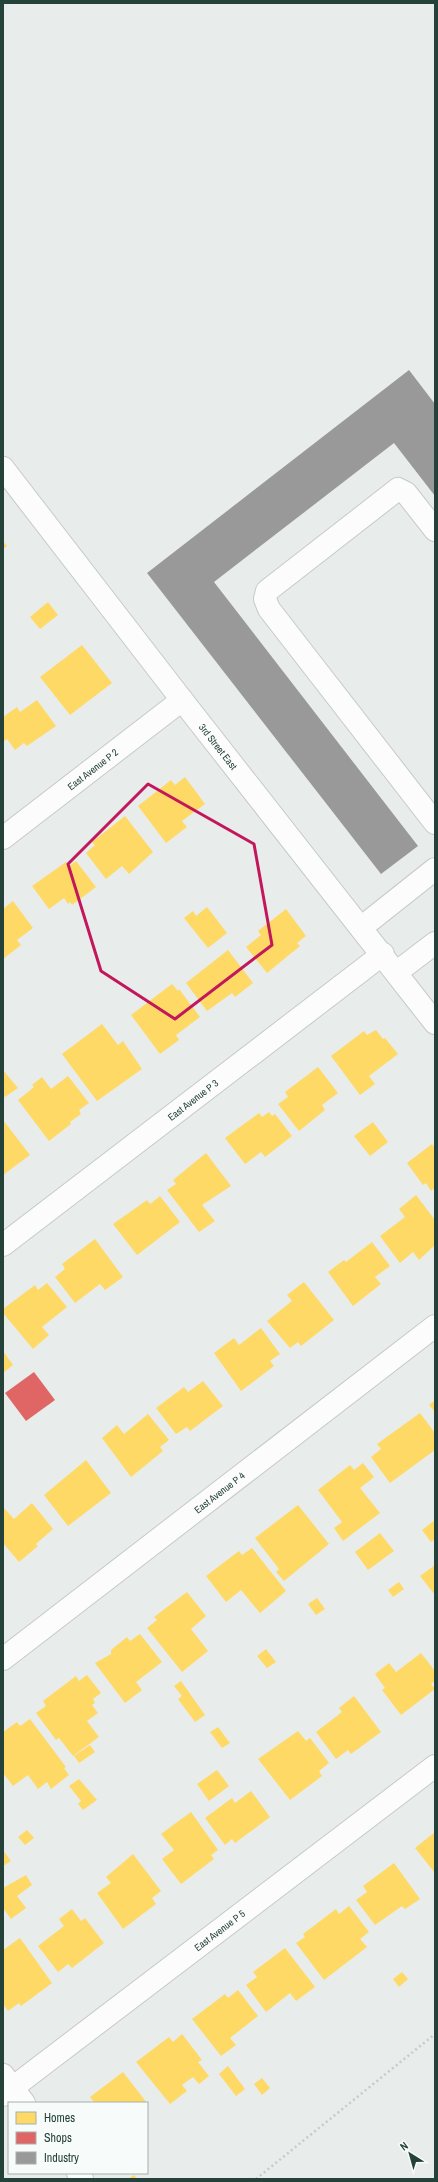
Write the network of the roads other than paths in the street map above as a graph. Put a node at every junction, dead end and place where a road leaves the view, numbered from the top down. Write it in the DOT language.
graph roads {
  1 [pos="3,468"];
  2 [pos="435,530"];
  3 [pos="182,700"];
  4 [pos="435,823"];
  5 [pos="3,838"];
  6 [pos="435,868"];
  7 [pos="362,928"];
  8 [pos="435,943"];
  9 [pos="383,954"];
  10 [pos="397,972"];
  11 [pos="435,1023"];
  12 [pos="3,1245"];
  13 [pos="435,1326"];
  14 [pos="3,1659"];
  15 [pos="435,1766"];
  16 [pos="11,2090"];
  1 -- 3 [label="street, 3rd Street East"];
  2 -- 4 [label="street"];
  3 -- 5 [label="street, East Avenue P 2"];
  3 -- 7 [label="street, 3rd Street East"];
  6 -- 7 [label="street"];
  7 -- 9 [label="street, 3rd Street East"];
  8 -- 10 [label="street"];
  9 -- 10 [label="street, 3rd Street East"];
  9 -- 12 [label="street, East Avenue P 3"];
  10 -- 11 [label="street, 3rd Street East"];
  13 -- 14 [label="street, East Avenue P 4"];
  15 -- 16 [label="street, East Avenue P 5"];
}
